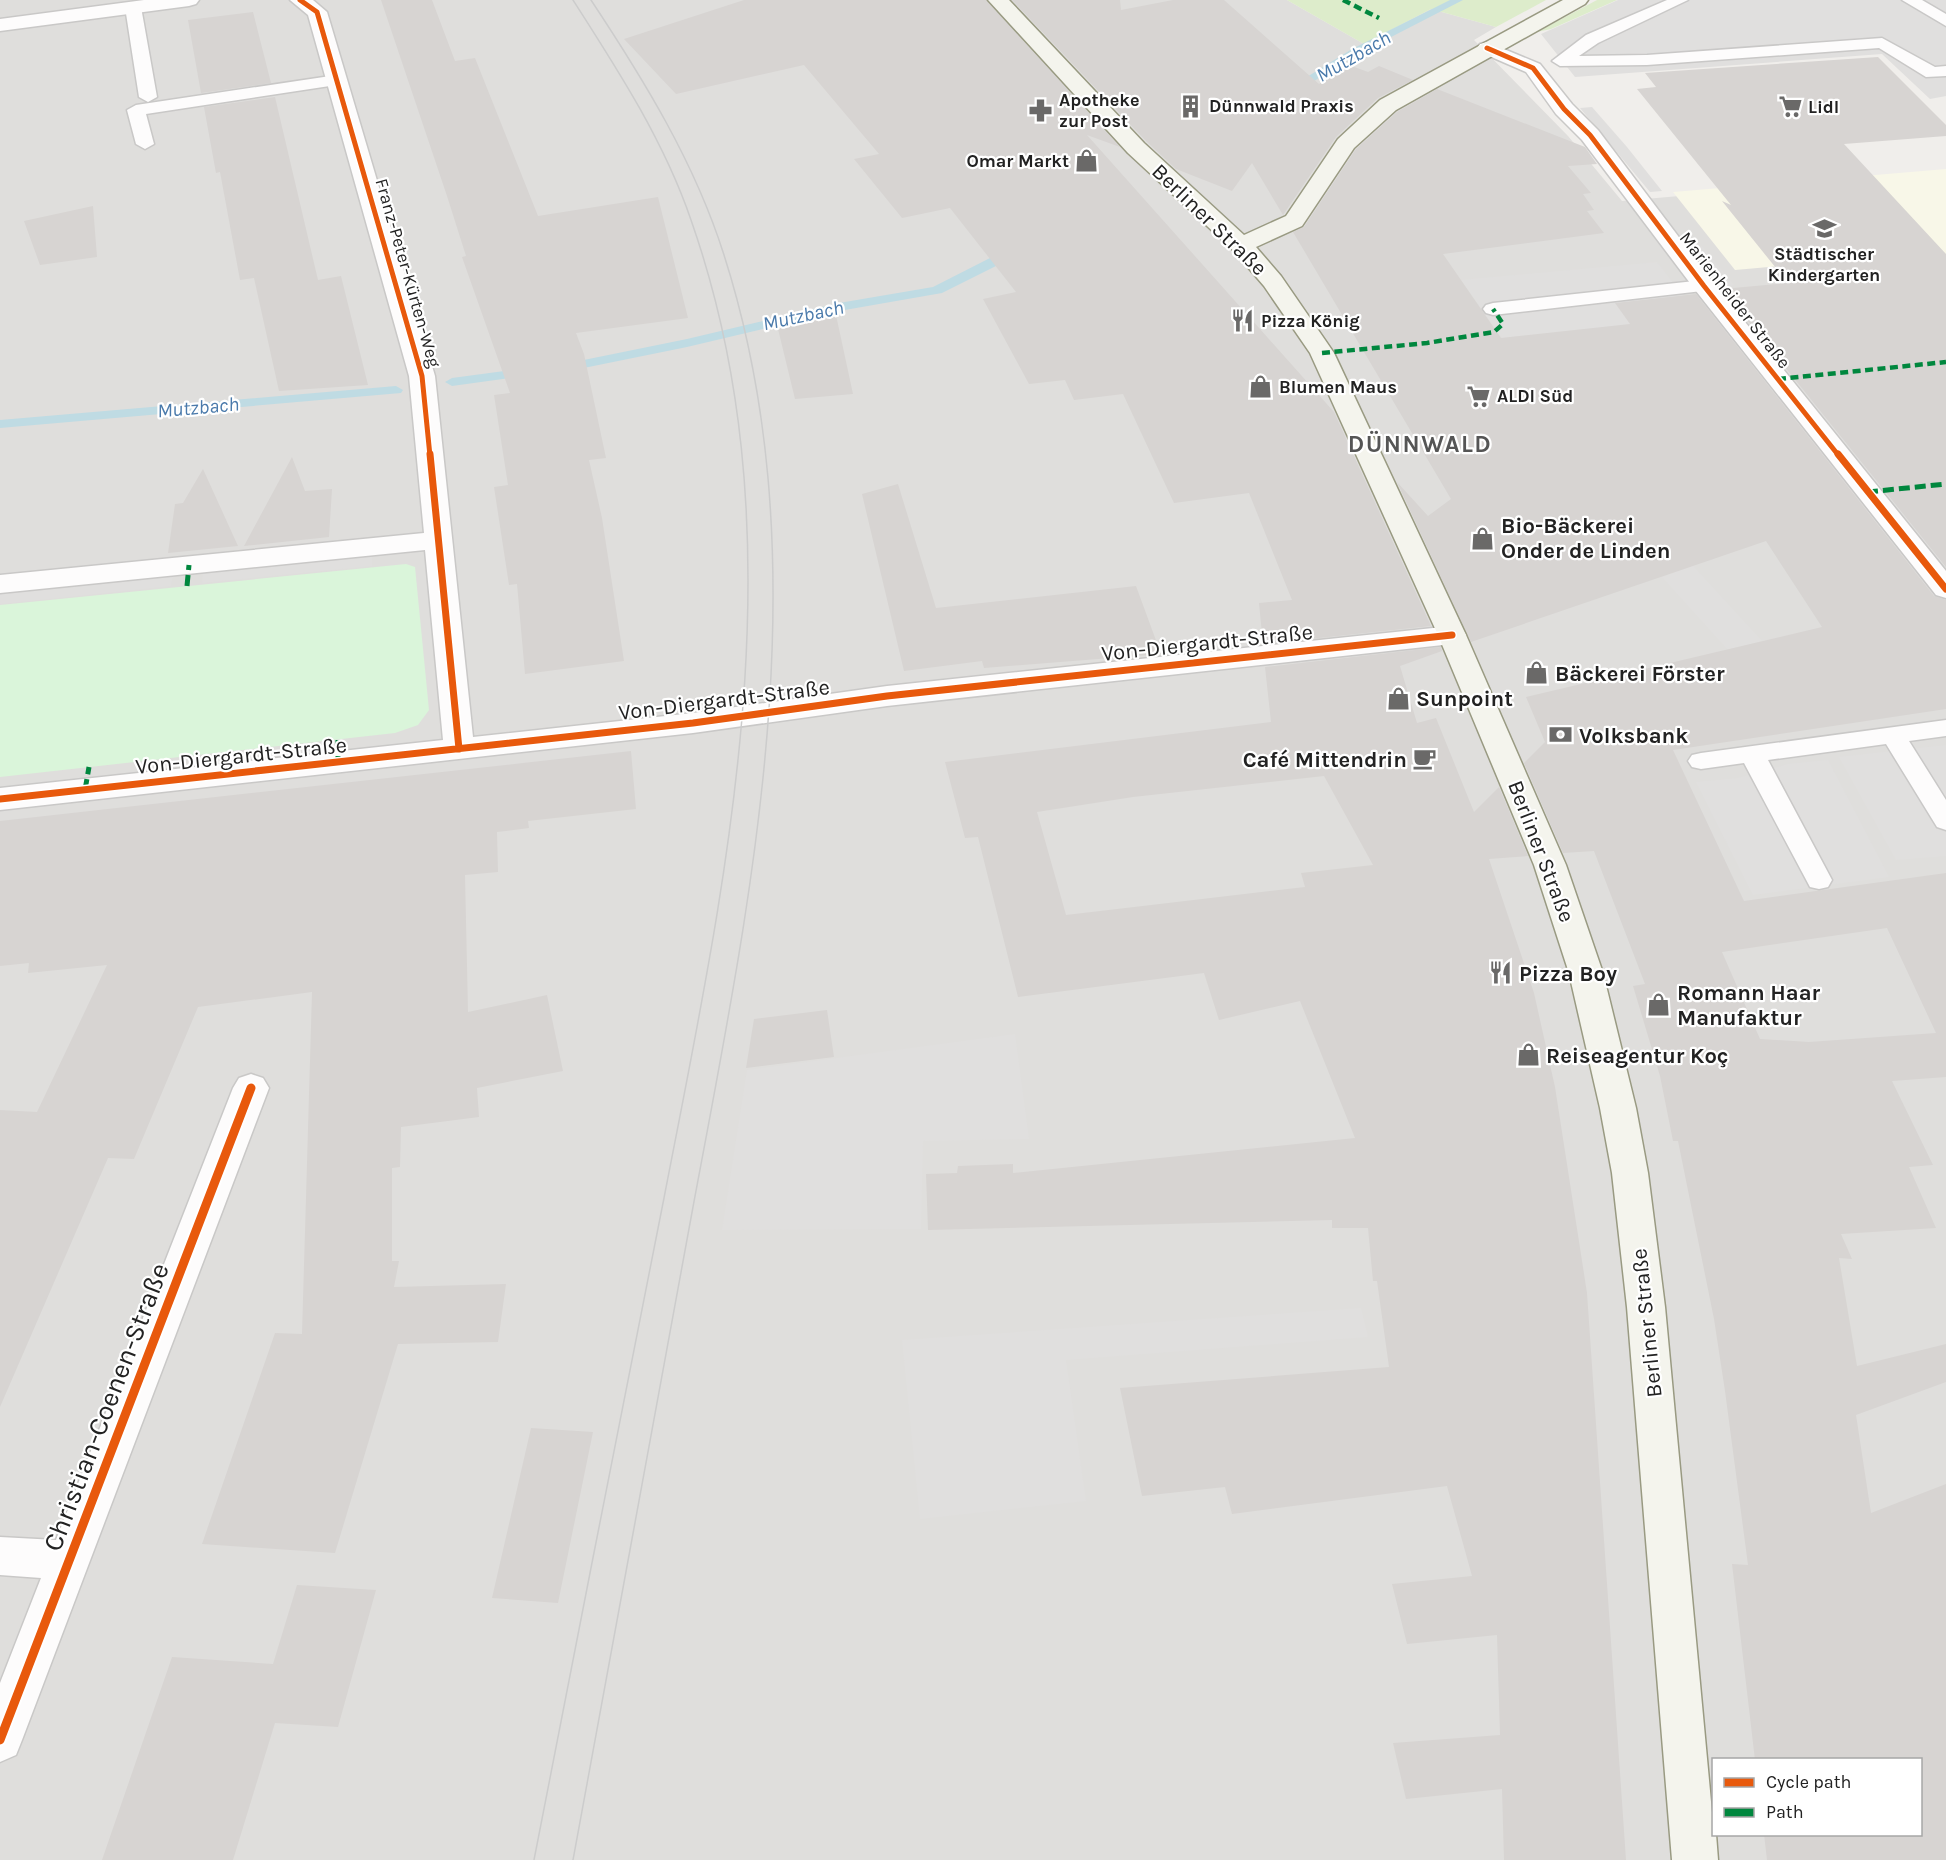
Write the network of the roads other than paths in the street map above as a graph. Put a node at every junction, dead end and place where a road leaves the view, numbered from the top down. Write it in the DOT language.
graph roads {
  1 [pos="189,0"];
  2 [pos="300,0"];
  3 [pos="998,0"];
  4 [pos="1578,0"];
  5 [pos="1680,0"];
  6 [pos="1910,0"];
  7 [pos="133,7"];
  8 [pos="1946,21"];
  9 [pos="0,25"];
  10 [pos="1487,48"];
  11 [pos="1560,61"];
  12 [pos="1533,68"];
  13 [pos="1946,71"];
  14 [pos="337,80"];
  15 [pos="148,97"];
  16 [pos="145,144"];
  17 [pos="1241,245"];
  18 [pos="1704,286"];
  19 [pos="1493,309"];
  20 [pos="438,540"];
  21 [pos="0,584"];
  22 [pos="1946,589"];
  23 [pos="1452,635"];
  24 [pos="1946,728"];
  25 [pos="1893,735"];
  26 [pos="459,748"];
  27 [pos="1752,754"];
  28 [pos="1701,761"];
  29 [pos="0,799"];
  30 [pos="1946,821"];
  31 [pos="1819,880"];
  32 [pos="251,1088"];
  33 [pos="0,1556"];
  34 [pos="69,1560"];
  35 [pos="0,1740"];
  36 [pos="1695,1860"];
  1 -- 7 [label="street"];
  2 -- 14 [label="street, Franz-Peter-Kürten-Weg"];
  3 -- 17 [label="main road, Berliner Straße"];
  4 -- 10 [label="main road"];
  5 -- 11 [label="lane"];
  6 -- 8 [label="lane"];
  7 -- 9 [label="street"];
  7 -- 15 [label="lane"];
  10 -- 12 [label="street, Marienheider Straße"];
  10 -- 17 [label="main road"];
  11 -- 12 [label="lane"];
  11 -- 13 [label="lane"];
  12 -- 18 [label="street, Marienheider Straße"];
  14 -- 16 [label="lane"];
  14 -- 20 [label="street, Franz-Peter-Kürten-Weg"];
  17 -- 23 [label="main road, Berliner Straße"];
  18 -- 19 [label="lane"];
  18 -- 22 [label="street, Marienheider Straße"];
  20 -- 21 [label="street"];
  20 -- 26 [label="street, Franz-Peter-Kürten-Weg"];
  23 -- 26 [label="street, Von-Diergardt-Straße"];
  23 -- 36 [label="main road, Berliner Straße"];
  24 -- 25 [label="lane"];
  25 -- 27 [label="lane"];
  25 -- 30 [label="lane"];
  26 -- 29 [label="street, Von-Diergardt-Straße"];
  27 -- 28 [label="lane"];
  27 -- 31 [label="lane"];
  32 -- 34 [label="street, Christian-Coenen-Straße"];
  33 -- 34 [label="street, Christian-Coenen-Straße"];
  34 -- 35 [label="street, Christian-Coenen-Straße"];
}
